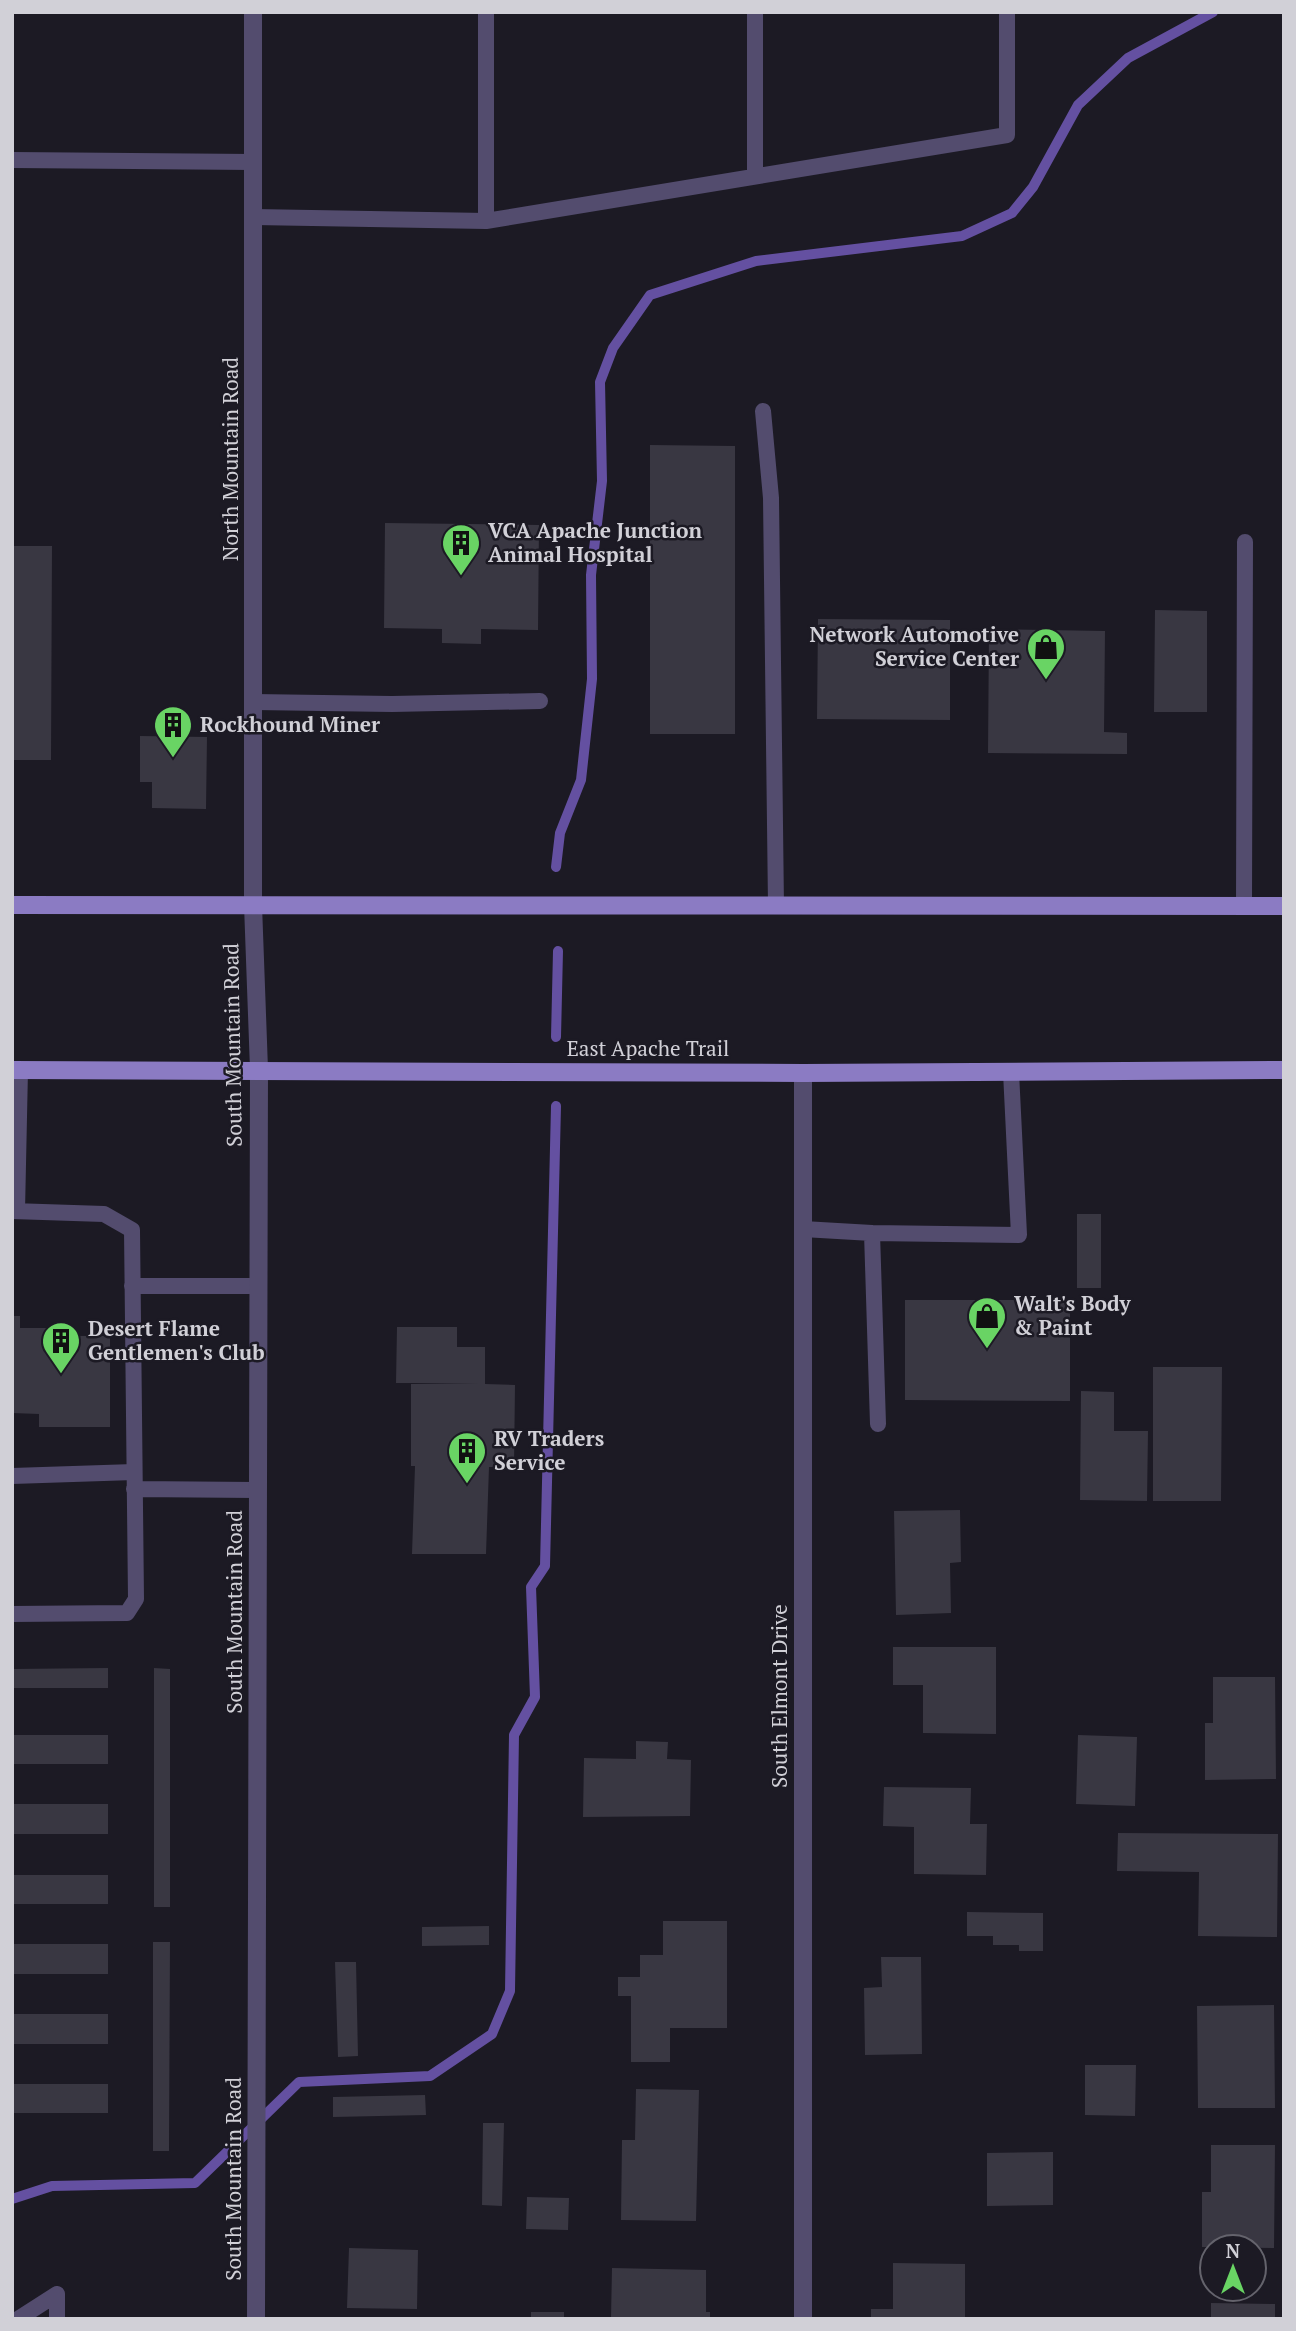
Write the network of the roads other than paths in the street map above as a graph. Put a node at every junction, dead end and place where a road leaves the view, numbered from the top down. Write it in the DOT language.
graph roads {
  1 [pos="253,12"];
  2 [pos="486,12"];
  3 [pos="755,12"];
  4 [pos="1007,12"];
  5 [pos="12,160"];
  6 [pos="253,162"];
  7 [pos="755,175"];
  8 [pos="254,217"];
  9 [pos="486,221"];
  10 [pos="763,411"];
  11 [pos="1245,542"];
  12 [pos="540,701"];
  13 [pos="253,702"];
  14 [pos="12,905"];
  15 [pos="253,905"];
  16 [pos="776,906"];
  17 [pos="1244,906"];
  18 [pos="1284,906"];
  19 [pos="258,1069"];
  20 [pos="16,1070"];
  21 [pos="1284,1070"];
  22 [pos="1011,1072"];
  23 [pos="803,1073"];
  24 [pos="15,1211"];
  25 [pos="803,1229"];
  26 [pos="872,1233"];
  27 [pos="132,1286"];
  28 [pos="258,1286"];
  29 [pos="878,1424"];
  30 [pos="135,1472"];
  31 [pos="12,1475"];
  32 [pos="135,1489"];
  33 [pos="257,1490"];
  34 [pos="12,1614"];
  35 [pos="18,2319"];
  36 [pos="57,2319"];
  37 [pos="256,2319"];
  38 [pos="803,2319"];
  1 -- 6 [label="street, North Mountain Road"];
  2 -- 9 [label="lane"];
  3 -- 7 [label="lane"];
  4 -- 7 [label="lane"];
  5 -- 6 [label="lane"];
  6 -- 8 [label="street, North Mountain Road"];
  7 -- 9 [label="lane"];
  8 -- 9 [label="lane"];
  8 -- 13 [label="street, North Mountain Road"];
  10 -- 16 [label="lane"];
  11 -- 17 [label="lane"];
  12 -- 13 [label="lane"];
  13 -- 15 [label="street, North Mountain Road"];
  14 -- 15 [label="main road"];
  15 -- 16 [label="main road"];
  15 -- 19 [label="street, South Mountain Road"];
  16 -- 17 [label="main road"];
  17 -- 18 [label="main road"];
  19 -- 20 [label="main road, East Apache Trail"];
  19 -- 23 [label="main road, East Apache Trail"];
  19 -- 28 [label="street, South Mountain Road"];
  20 -- 24 [label="lane"];
  21 -- 22 [label="main road, East Apache Trail"];
  22 -- 23 [label="main road, East Apache Trail"];
  22 -- 26 [label="lane"];
  23 -- 25 [label="street, South Elmont Drive"];
  24 -- 27 [label="lane"];
  25 -- 26 [label="lane"];
  25 -- 38 [label="street, South Elmont Drive"];
  26 -- 29 [label="lane"];
  27 -- 28 [label="lane"];
  27 -- 30 [label="lane"];
  28 -- 33 [label="street, South Mountain Road"];
  30 -- 31 [label="lane"];
  30 -- 32 [label="lane"];
  32 -- 33 [label="lane"];
  32 -- 34 [label="lane"];
  33 -- 37 [label="street, South Mountain Road"];
  35 -- 36 [label="lane"];
}
